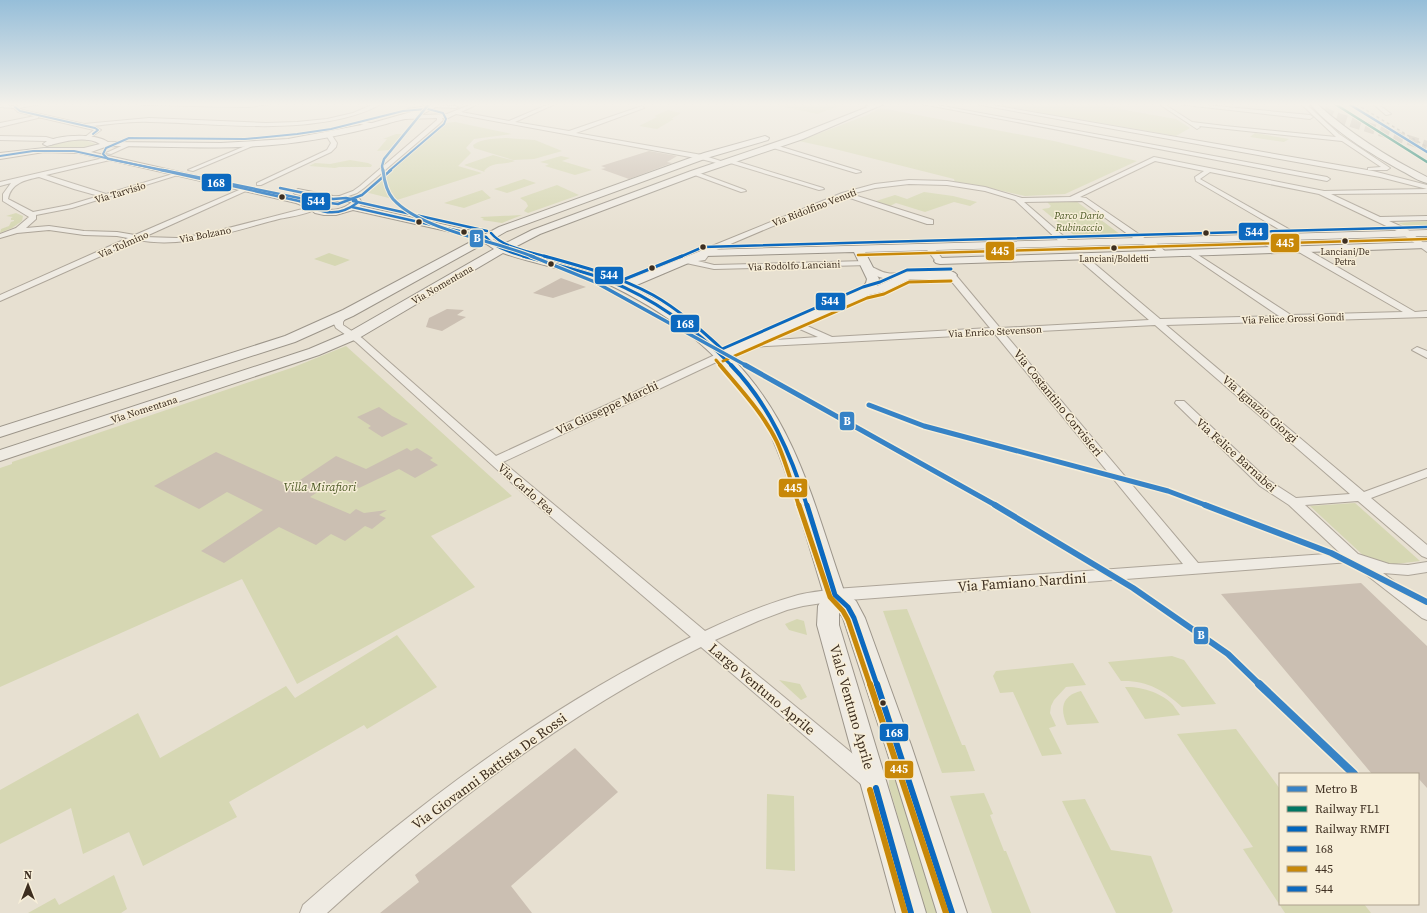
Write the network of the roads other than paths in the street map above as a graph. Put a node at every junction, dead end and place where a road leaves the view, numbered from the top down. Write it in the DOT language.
graph roads {
  1 [pos="103,146"];
  2 [pos="43,147"];
  3 [pos="45,147"];
  4 [pos="51,147"];
  5 [pos="99,147"];
  6 [pos="125,147"];
  7 [pos="248,147"];
  8 [pos="333,147"];
  9 [pos="409,147"];
  10 [pos="644,147"];
  11 [pos="734,147"];
  12 [pos="754,147"];
  13 [pos="760,147"];
  14 [pos="790,147"];
  15 [pos="1150,147"];
  16 [pos="1219,147"];
  17 [pos="1354,147"];
  18 [pos="1366,147"];
  19 [pos="1373,147"];
  20 [pos="1375,147"];
  21 [pos="74,151"];
  22 [pos="0,152"];
  23 [pos="0,156"];
  24 [pos="108,156"];
  25 [pos="702,157"];
  26 [pos="720,159"];
  27 [pos="1387,161"];
  28 [pos="191,170"];
  29 [pos="1209,170"];
  30 [pos="1378,171"];
  31 [pos="858,172"];
  32 [pos="1427,172"];
  33 [pos="694,173"];
  34 [pos="178,174"];
  35 [pos="39,175"];
  36 [pos="0,176"];
  37 [pos="1427,176"];
  38 [pos="1388,177"];
  39 [pos="20,180"];
  40 [pos="1327,180"];
  41 [pos="1427,180"];
  42 [pos="1408,181"];
  43 [pos="0,184"];
  44 [pos="258,184"];
  45 [pos="1427,186"];
  46 [pos="821,189"];
  47 [pos="246,190"];
  48 [pos="1394,190"];
  49 [pos="1427,190"];
  50 [pos="743,191"];
  51 [pos="355,192"];
  52 [pos="1321,192"];
  53 [pos="103,194"];
  54 [pos="844,194"];
  55 [pos="322,197"];
  56 [pos="335,198"];
  57 [pos="1073,198"];
  58 [pos="1018,199"];
  59 [pos="299,201"];
  60 [pos="314,207"];
  61 [pos="352,208"];
  62 [pos="63,209"];
  63 [pos="32,214"];
  64 [pos="288,215"];
  65 [pos="1427,218"];
  66 [pos="1379,219"];
  67 [pos="930,222"];
  68 [pos="49,228"];
  69 [pos="16,231"];
  70 [pos="1407,233"];
  71 [pos="1427,233"];
  72 [pos="0,236"];
  73 [pos="1297,236"];
  74 [pos="1259,237"];
  75 [pos="136,238"];
  76 [pos="1143,241"];
  77 [pos="1065,242"];
  78 [pos="494,243"];
  79 [pos="929,247"];
  80 [pos="1425,247"];
  81 [pos="858,249"];
  82 [pos="1278,249"];
  83 [pos="1300,249"];
  84 [pos="703,253"];
  85 [pos="721,253"];
  86 [pos="1192,253"];
  87 [pos="1164,254"];
  88 [pos="1080,256"];
  89 [pos="686,260"];
  90 [pos="940,260"];
  91 [pos="867,266"];
  92 [pos="723,267"];
  93 [pos="952,275"];
  94 [pos="908,276"];
  95 [pos="622,287"];
  96 [pos="865,292"];
  97 [pos="0,298"];
  98 [pos="1412,313"];
  99 [pos="1427,314"];
  100 [pos="1289,318"];
  101 [pos="1158,322"];
  102 [pos="796,324"];
  103 [pos="346,326"];
  104 [pos="999,331"];
  105 [pos="832,340"];
  106 [pos="749,344"];
  107 [pos="1417,350"];
  108 [pos="721,356"];
  109 [pos="1427,356"];
  110 [pos="1180,403"];
  111 [pos="0,432"];
  112 [pos="0,444"];
  113 [pos="0,456"];
  114 [pos="494,460"];
  115 [pos="1427,473"];
  116 [pos="1362,497"];
  117 [pos="1294,502"];
  118 [pos="1427,553"];
  119 [pos="1353,557"];
  120 [pos="1427,567"];
  121 [pos="1195,569"];
  122 [pos="835,595"];
  123 [pos="1427,614"];
  124 [pos="703,638"];
  125 [pos="874,783"];
  126 [pos="311,913"];
  127 [pos="912,913"];
  128 [pos="952,913"];
  1 -- 24 [label="street"];
  2 -- 22 [label="street"];
  3 -- 23 [label="street"];
  4 -- 21 [label="street"];
  5 -- 21 [label="street"];
  6 -- 24 [label="street"];
  7 -- 28 [label="street"];
  8 -- 44 [label="street"];
  9 -- 51 [label="street"];
  10 -- 25 [label="street"];
  11 -- 26 [label="street, Via Nomentana"];
  12 -- 26 [label="street, Via Nomentana"];
  13 -- 26 [label="street, Via Nomentana"];
  14 -- 31 [label="street"];
  15 -- 40 [label="street"];
  16 -- 30 [label="street"];
  17 -- 30 [label="street"];
  18 -- 27 [label="street"];
  19 -- 37 [label="street"];
  20 -- 32 [label="street"];
  21 -- 24 [label="street"];
  24 -- 28 [label="street"];
  24 -- 34 [label="street"];
  24 -- 35 [label="street"];
  25 -- 26 [label="street, Via Nomentana"];
  25 -- 78 [label="street, Via Nomentana"];
  26 -- 33 [label="street, Via Nomentana"];
  26 -- 46 [label="street"];
  26 -- 78 [label="street, Via Nomentana"];
  27 -- 41 [label="street"];
  27 -- 45 [label="street"];
  28 -- 44 [label="street"];
  29 -- 52 [label="street"];
  29 -- 57 [label="street"];
  29 -- 73 [label="street"];
  30 -- 38 [label="street"];
  30 -- 38 [label="street"];
  33 -- 50 [label="street"];
  33 -- 78 [label="street, Via Nomentana"];
  34 -- 47 [label="street"];
  34 -- 62 [label="street, Via Tarvisio"];
  35 -- 39 [label="street"];
  35 -- 53 [label="street"];
  36 -- 39 [label="street"];
  38 -- 42 [label="street"];
  39 -- 43 [label="street"];
  39 -- 63 [label="street"];
  42 -- 45 [label="street"];
  42 -- 48 [label="street"];
  44 -- 55 [label="street"];
  47 -- 59 [label="street"];
  47 -- 75 [label="street, Via Tolmino"];
  48 -- 49 [label="street"];
  48 -- 52 [label="street"];
  51 -- 55 [label="street"];
  51 -- 56 [label="street"];
  52 -- 66 [label="street"];
  54 -- 58 [label="street, Via Ridolfino Venuti"];
  54 -- 67 [label="street"];
  54 -- 84 [label="street, Via Ridolfino Venuti"];
  55 -- 56 [label="street"];
  56 -- 60 [label="street"];
  56 -- 61 [label="street"];
  57 -- 58 [label="street, Via Ridolfino Venuti"];
  57 -- 76 [label="street"];
  58 -- 77 [label="street"];
  59 -- 60 [label="street"];
  59 -- 64 [label="street"];
  60 -- 61 [label="street"];
  60 -- 64 [label="street, Via Bolzano"];
  61 -- 78 [label="street"];
  62 -- 63 [label="street, Via Tarvisio"];
  62 -- 68 [label="street"];
  63 -- 69 [label="street"];
  64 -- 75 [label="street, Via Bolzano"];
  65 -- 66 [label="street"];
  66 -- 70 [label="street"];
  68 -- 69 [label="street, Via Bolzano"];
  68 -- 75 [label="street, Via Bolzano"];
  69 -- 72 [label="street"];
  70 -- 71 [label="street, Via Rodolfo Lanciani"];
  70 -- 73 [label="street, Via Rodolfo Lanciani"];
  70 -- 80 [label="street"];
  73 -- 74 [label="street, Via Rodolfo Lanciani"];
  74 -- 76 [label="street, Via Rodolfo Lanciani"];
  74 -- 82 [label="street"];
  75 -- 97 [label="street, Via Tolmino"];
  76 -- 77 [label="street, Via Rodolfo Lanciani"];
  76 -- 87 [label="street"];
  77 -- 79 [label="street, Via Rodolfo Lanciani"];
  78 -- 95 [label="street"];
  78 -- 103 [label="street, Via Nomentana"];
  78 -- 103 [label="street, Via Nomentana"];
  79 -- 81 [label="street, Via Rodolfo Lanciani"];
  79 -- 90 [label="street"];
  80 -- 83 [label="street"];
  81 -- 85 [label="street, Via Rodolfo Lanciani"];
  81 -- 91 [label="street"];
  82 -- 83 [label="street"];
  82 -- 86 [label="street"];
  83 -- 98 [label="street"];
  84 -- 85 [label="street, Via Rodolfo Lanciani"];
  84 -- 89 [label="street"];
  85 -- 92 [label="street"];
  86 -- 87 [label="street"];
  86 -- 100 [label="street"];
  87 -- 88 [label="street"];
  88 -- 90 [label="street"];
  88 -- 101 [label="street, Via Ignazio Giorgi"];
  89 -- 92 [label="street, Via Rodolfo Lanciani"];
  89 -- 95 [label="street"];
  90 -- 93 [label="street"];
  91 -- 92 [label="street, Via Rodolfo Lanciani"];
  91 -- 94 [label="street"];
  91 -- 96 [label="street"];
  93 -- 94 [label="street"];
  93 -- 104 [label="street, Via Costantino Corvisieri"];
  94 -- 96 [label="street"];
  95 -- 108 [label="street"];
  96 -- 102 [label="street"];
  98 -- 99 [label="street, Via Felice Grossi Gondi"];
  98 -- 100 [label="street, Via Felice Grossi Gondi"];
  100 -- 101 [label="street, Via Felice Grossi Gondi"];
  101 -- 104 [label="street, Via Enrico Stevenson"];
  101 -- 116 [label="street, Via Ignazio Giorgi"];
  102 -- 105 [label="street"];
  102 -- 106 [label="street"];
  103 -- 111 [label="street, Via Nomentana"];
  103 -- 112 [label="street, Via Nomentana"];
  103 -- 113 [label="street, Via Nomentana"];
  103 -- 114 [label="street, Via Carlo Fea"];
  104 -- 105 [label="street, Via Enrico Stevenson"];
  104 -- 121 [label="street, Via Costantino Corvisieri"];
  105 -- 106 [label="street, Via Enrico Stevenson"];
  106 -- 108 [label="street"];
  107 -- 109 [label="street"];
  108 -- 114 [label="street, Via Giuseppe Marchi"];
  108 -- 122 [label="street"];
  110 -- 117 [label="street, Via Felice Barnabei"];
  114 -- 124 [label="street, Via Carlo Fea"];
  115 -- 116 [label="street"];
  116 -- 117 [label="street"];
  116 -- 118 [label="street, Via Ignazio Giorgi"];
  117 -- 119 [label="street, Via Felice Barnabei"];
  119 -- 120 [label="street"];
  119 -- 121 [label="street, Via Famiano Nardini"];
  119 -- 123 [label="street"];
  121 -- 122 [label="street, Via Famiano Nardini"];
  122 -- 124 [label="street, Largo Ventuno Aprile"];
  122 -- 125 [label="street, Viale Ventuno Aprile"];
  122 -- 128 [label="street"];
  124 -- 125 [label="street, Largo Ventuno Aprile"];
  124 -- 126 [label="street, Via Giovanni Battista De Rossi"];
  125 -- 127 [label="street, Viale Ventuno Aprile"];
}
